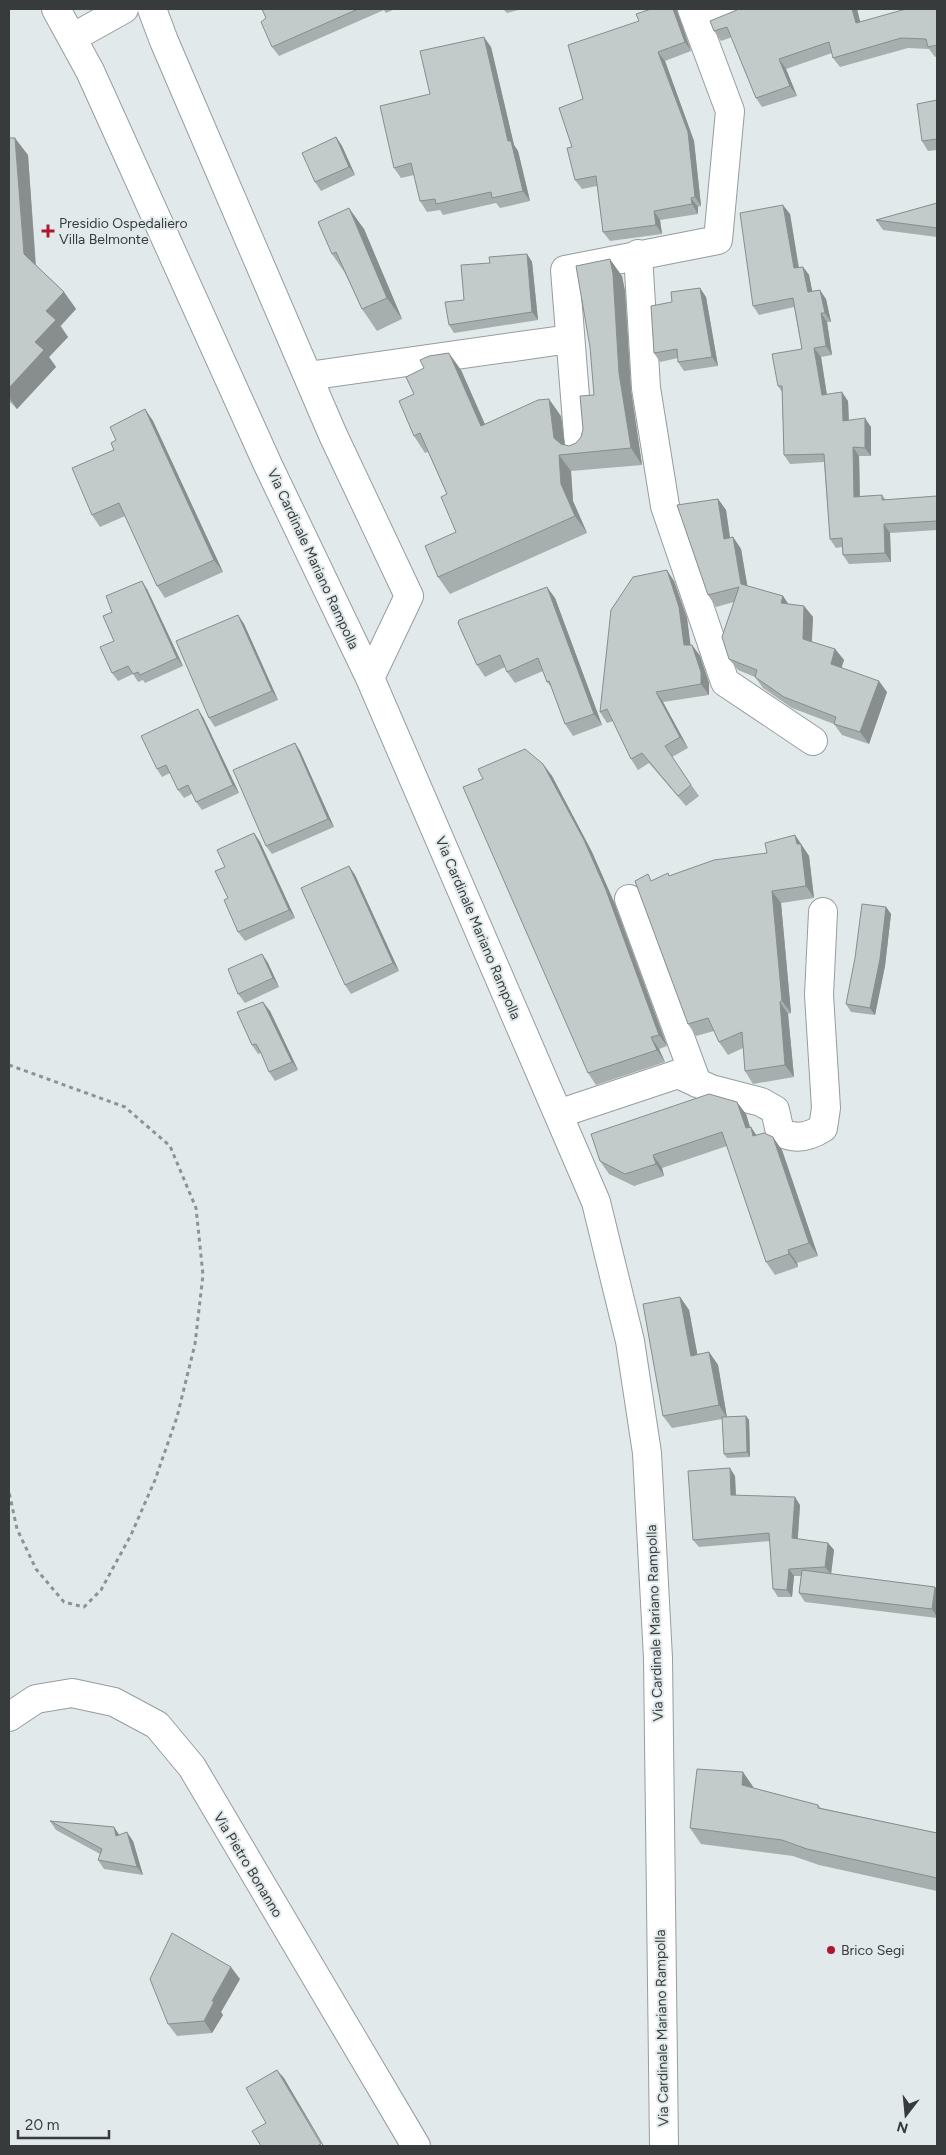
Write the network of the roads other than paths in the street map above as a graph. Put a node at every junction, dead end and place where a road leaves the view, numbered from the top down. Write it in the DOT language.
graph roads {
  1 [pos="56,9"];
  2 [pos="124,9"];
  3 [pos="152,9"];
  4 [pos="733,9"];
  5 [pos="694,14"];
  6 [pos="72,38"];
  7 [pos="638,254"];
  8 [pos="570,338"];
  9 [pos="308,376"];
  10 [pos="579,447"];
  11 [pos="370,678"];
  12 [pos="813,741"];
  13 [pos="629,898"];
  14 [pos="822,912"];
  15 [pos="698,1083"];
  16 [pos="558,1114"];
  17 [pos="9,1717"];
  18 [pos="416,2146"];
  19 [pos="664,2146"];
  1 -- 6 [label="street, Via Cardinale Mariano Rampolla"];
  2 -- 6 [label="street"];
  3 -- 9 [label="street"];
  4 -- 5 [label="street"];
  5 -- 7 [label="street"];
  6 -- 11 [label="street, Via Cardinale Mariano Rampolla"];
  7 -- 8 [label="street"];
  7 -- 12 [label="street"];
  8 -- 9 [label="street"];
  8 -- 10 [label="street"];
  9 -- 11 [label="street"];
  11 -- 16 [label="street, Via Cardinale Mariano Rampolla"];
  13 -- 15 [label="street"];
  14 -- 15 [label="street"];
  15 -- 16 [label="street"];
  16 -- 19 [label="street, Via Cardinale Mariano Rampolla"];
  17 -- 18 [label="street, Via Pietro Bonanno"];
}
